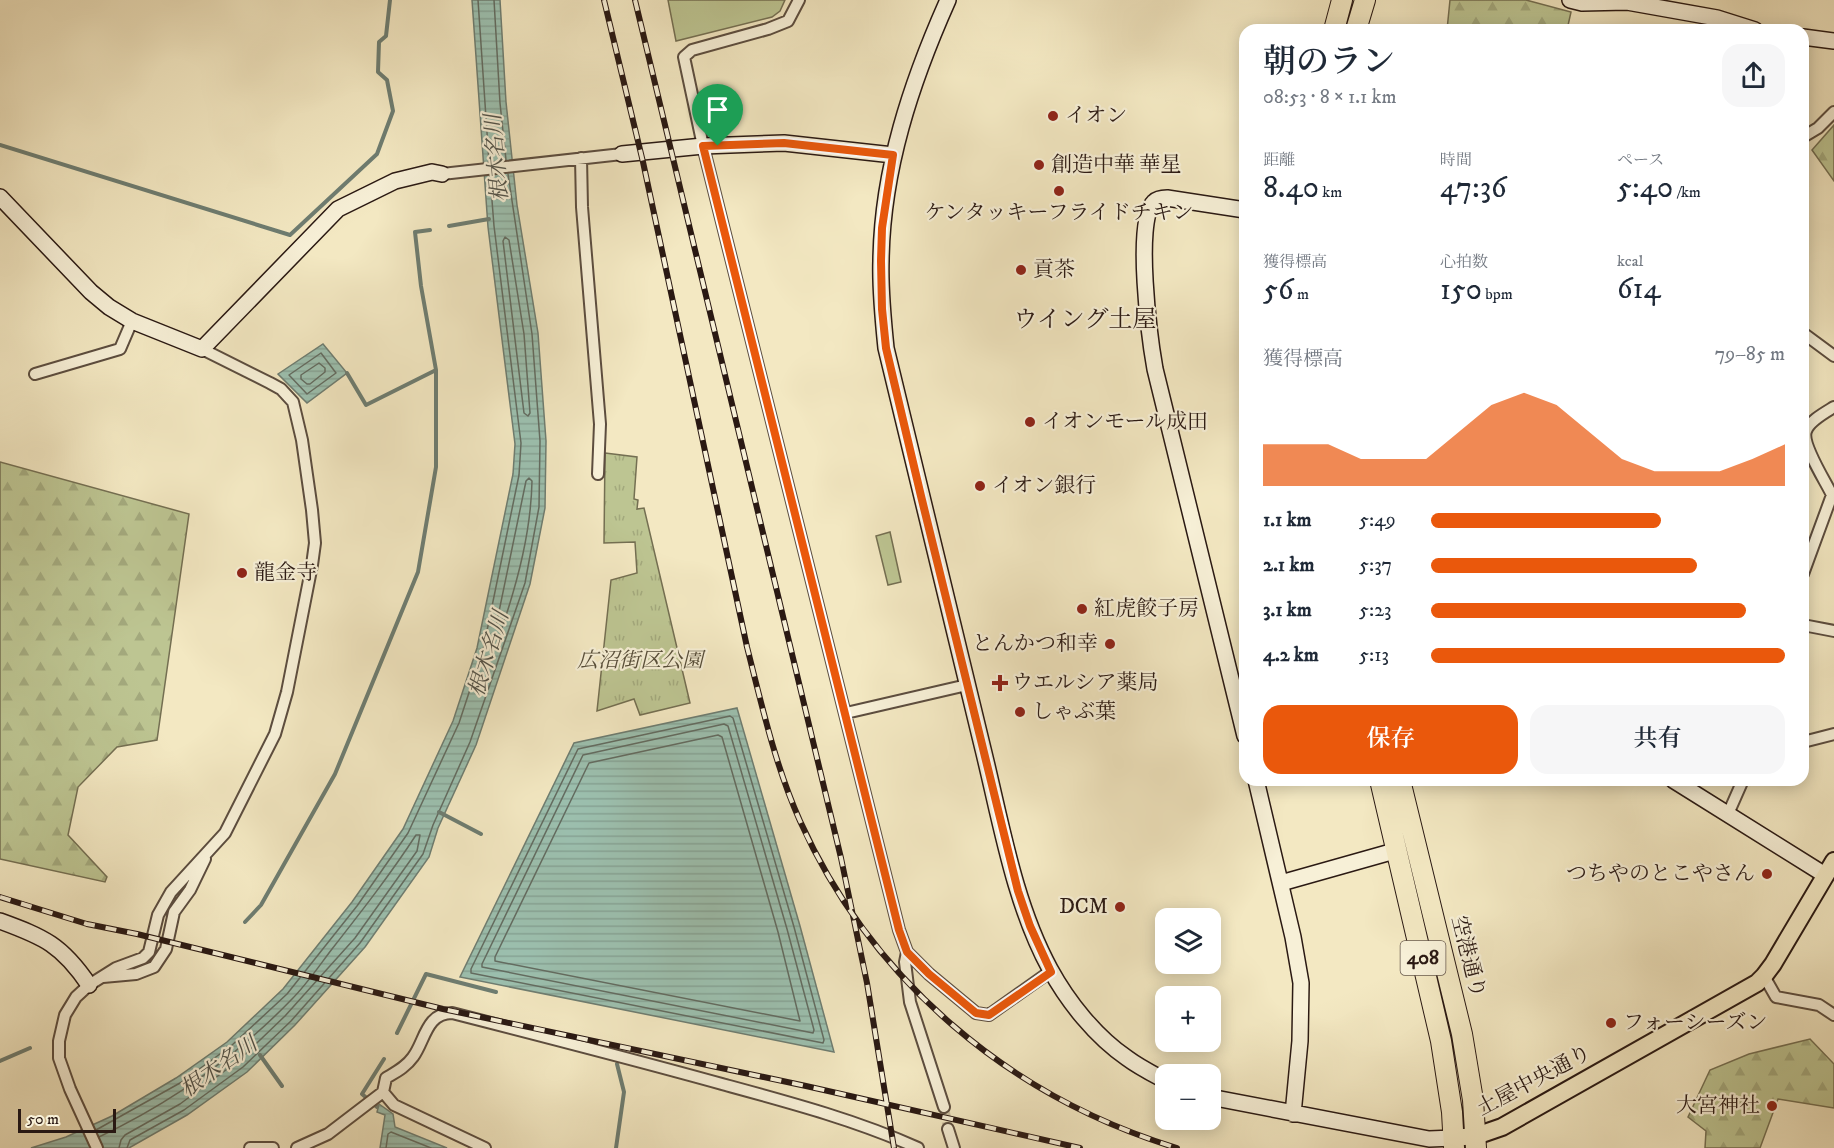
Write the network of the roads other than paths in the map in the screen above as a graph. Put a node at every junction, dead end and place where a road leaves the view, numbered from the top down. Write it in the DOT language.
graph roads {
  1 [pos="799,0"];
  2 [pos="948,0"];
  3 [pos="1342,0"];
  4 [pos="1365,0"];
  5 [pos="1570,0"];
  6 [pos="1628,1"];
  7 [pos="1336,24"];
  8 [pos="1358,24"];
  9 [pos="1736,24"];
  10 [pos="1809,38"];
  11 [pos="1834,41"];
  12 [pos="1834,112"];
  13 [pos="1809,133"];
  14 [pos="703,146"];
  15 [pos="622,154"];
  16 [pos="893,155"];
  17 [pos="581,158"];
  18 [pos="442,174"];
  19 [pos="0,197"];
  20 [pos="1239,209"];
  21 [pos="132,321"];
  22 [pos="1809,337"];
  23 [pos="202,349"];
  24 [pos="1834,356"];
  25 [pos="35,374"];
  26 [pos="1834,407"];
  27 [pos="1809,426"];
  28 [pos="1809,448"];
  29 [pos="598,474"];
  30 [pos="1833,495"];
  31 [pos="1809,557"];
  32 [pos="1809,626"];
  33 [pos="1834,632"];
  34 [pos="967,685"];
  35 [pos="1239,712"];
  36 [pos="846,713"];
  37 [pos="1834,734"];
  38 [pos="1809,740"];
  39 [pos="1257,786"];
  40 [pos="1382,786"];
  41 [pos="1401,786"];
  42 [pos="1683,786"];
  43 [pos="1740,786"];
  44 [pos="1728,814"];
  45 [pos="1398,850"];
  46 [pos="1831,872"];
  47 [pos="1281,883"];
  48 [pos="0,921"];
  49 [pos="907,952"];
  50 [pos="1051,972"];
  51 [pos="1764,976"];
  52 [pos="94,981"];
  53 [pos="1834,1015"];
  54 [pos="1155,1075"];
  55 [pos="374,1099"];
  56 [pos="1221,1099"];
  57 [pos="944,1107"];
  58 [pos="1293,1114"];
  59 [pos="948,1129"];
  60 [pos="1476,1142"];
  61 [pos="1454,1143"];
  62 [pos="97,1148"];
  63 [pos="250,1148"];
  64 [pos="273,1148"];
  65 [pos="297,1148"];
  66 [pos="485,1148"];
  67 [pos="918,1148"];
  68 [pos="954,1148"];
  1 -- 14 [label="street"];
  2 -- 16 [label="street"];
  3 -- 7 [label="highway"];
  4 -- 8 [label="highway"];
  5 -- 6 [label="street"];
  6 -- 9 [label="street"];
  10 -- 11 [label="street"];
  12 -- 13 [label="street"];
  14 -- 15 [label="street"];
  14 -- 16 [label="street"];
  14 -- 36 [label="street"];
  15 -- 17 [label="street"];
  16 -- 34 [label="street"];
  17 -- 18 [label="street"];
  17 -- 29 [label="street"];
  18 -- 23 [label="street"];
  19 -- 21 [label="street"];
  20 -- 35 [label="street"];
  21 -- 23 [label="street"];
  21 -- 25 [label="street"];
  22 -- 24 [label="street"];
  23 -- 52 [label="street"];
  26 -- 27 [label="street"];
  28 -- 30 [label="street"];
  30 -- 31 [label="street"];
  32 -- 33 [label="street"];
  34 -- 36 [label="street"];
  34 -- 50 [label="street"];
  36 -- 49 [label="street"];
  37 -- 38 [label="street"];
  39 -- 47 [label="street"];
  40 -- 45 [label="highway, 空港通り / 408"];
  41 -- 60 [label="highway, 空港通り / 408"];
  42 -- 44 [label="street"];
  43 -- 44 [label="street"];
  44 -- 46 [label="street"];
  45 -- 47 [label="street"];
  45 -- 61 [label="highway, 空港通り / 408"];
  46 -- 51 [label="main road, 土屋中央通り"];
  47 -- 58 [label="street"];
  48 -- 52 [label="street"];
  49 -- 50 [label="street"];
  49 -- 57 [label="street"];
  50 -- 54 [label="street"];
  51 -- 53 [label="street"];
  51 -- 60 [label="main road, 土屋中央通り"];
  52 -- 62 [label="street"];
  55 -- 65 [label="street"];
  55 -- 66 [label="street"];
  55 -- 67 [label="street"];
  56 -- 58 [label="street"];
  58 -- 61 [label="street"];
  59 -- 68 [label="street"];
  60 -- 61 [label="main road, 土屋中央通り"];
  63 -- 64 [label="street"];
}
